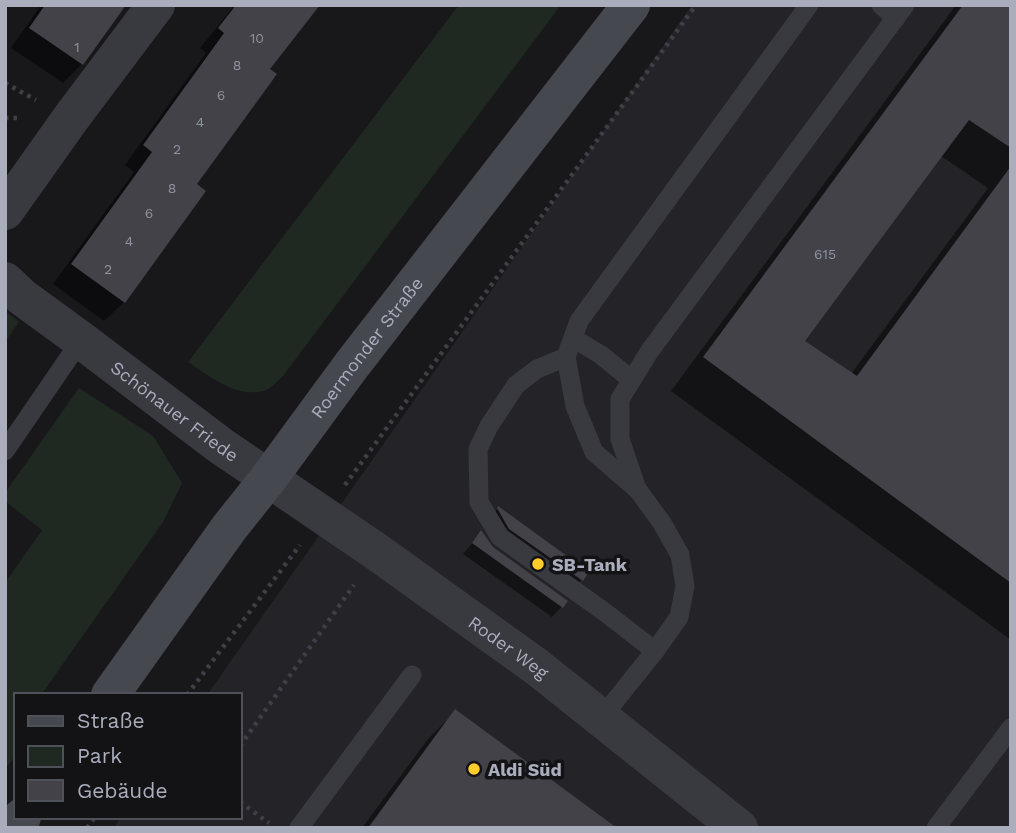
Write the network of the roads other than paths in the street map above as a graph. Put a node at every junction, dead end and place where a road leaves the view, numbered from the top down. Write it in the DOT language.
graph roads {
  1 [pos="156,5"];
  2 [pos="631,5"];
  3 [pos="809,5"];
  4 [pos="894,9"];
  5 [pos="5,211"];
  6 [pos="5,281"];
  7 [pos="573,338"];
  8 [pos="81,340"];
  9 [pos="566,357"];
  10 [pos="632,380"];
  11 [pos="5,451"];
  12 [pos="268,479"];
  13 [pos="638,490"];
  14 [pos="655,652"];
  15 [pos="412,675"];
  16 [pos="111,693"];
  17 [pos="602,717"];
  18 [pos="1011,728"];
  19 [pos="1004,750"];
  20 [pos="299,828"];
  21 [pos="739,828"];
  22 [pos="936,828"];
  1 -- 5 [label="street"];
  2 -- 12 [label="main road, Roermonder Straße"];
  3 -- 7 [label="lane"];
  4 -- 10 [label="lane"];
  6 -- 8 [label="street, Schönauer Friede"];
  7 -- 9 [label="lane"];
  7 -- 10 [label="lane"];
  8 -- 11 [label="lane"];
  8 -- 12 [label="street, Schönauer Friede"];
  9 -- 13 [label="lane"];
  9 -- 14 [label="lane"];
  10 -- 13 [label="lane"];
  12 -- 16 [label="main road, Roermonder Straße"];
  12 -- 17 [label="street, Roder Weg"];
  13 -- 14 [label="lane"];
  14 -- 17 [label="lane"];
  15 -- 20 [label="lane"];
  17 -- 21 [label="street, Roder Weg"];
  18 -- 19 [label="lane"];
  19 -- 22 [label="lane"];
}
